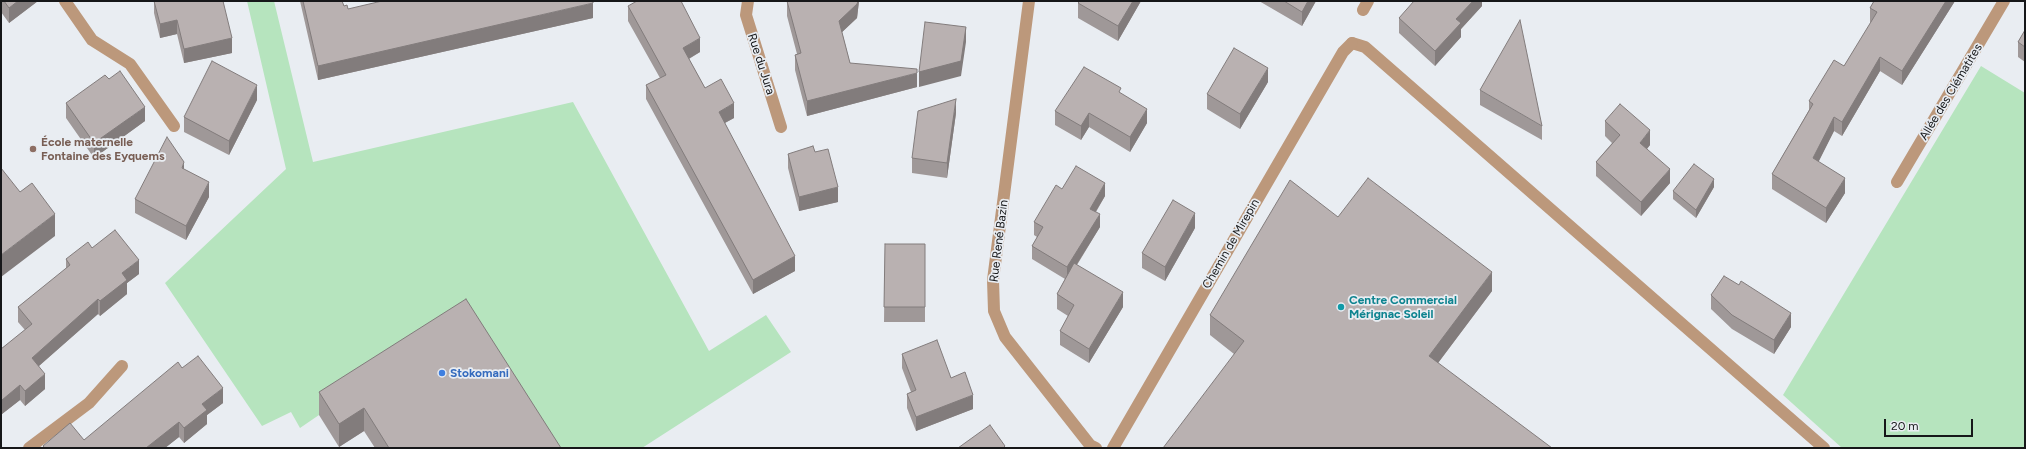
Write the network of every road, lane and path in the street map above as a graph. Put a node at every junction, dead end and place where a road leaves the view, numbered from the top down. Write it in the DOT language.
graph roads {
  1 [pos="65,1"];
  2 [pos="748,1"];
  3 [pos="1029,1"];
  4 [pos="2004,1"];
  5 [pos="174,126"];
  6 [pos="781,127"];
  7 [pos="1897,182"];
  8 [pos="122,366"];
  9 [pos="29,448"];
  10 [pos="1096,448"];
  11 [pos="1113,448"];
  12 [pos="1824,448"];
  1 -- 5 [label="street"];
  2 -- 6 [label="street, Rue du Jura"];
  3 -- 10 [label="street, Rue René Bazin"];
  4 -- 7 [label="street, Allée des Clématites"];
  8 -- 9 [label="street"];
  11 -- 12 [label="street, Chemin de Mirepin"];
}
